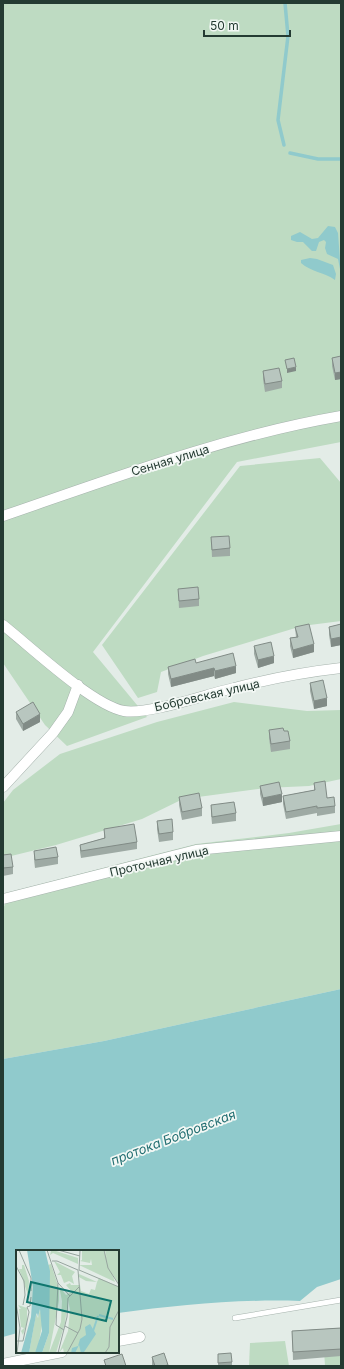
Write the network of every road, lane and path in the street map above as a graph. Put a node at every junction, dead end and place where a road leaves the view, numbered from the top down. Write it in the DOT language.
graph roads {
  1 [pos="341,416"];
  2 [pos="3,516"];
  3 [pos="3,625"];
  4 [pos="341,668"];
  5 [pos="78,685"];
  6 [pos="3,787"];
  7 [pos="341,836"];
  8 [pos="3,899"];
  9 [pos="341,1300"];
  10 [pos="235,1318"];
  11 [pos="140,1337"];
  12 [pos="119,1341"];
  13 [pos="57,1353"];
  14 [pos="3,1364"];
  1 -- 2 [label="street, Сенная улица"];
  3 -- 5 [label="street, Бобровская улица"];
  4 -- 5 [label="street, Бобровская улица"];
  5 -- 6 [label="street"];
  7 -- 8 [label="street, Проточная улица"];
  9 -- 10 [label="lane"];
  11 -- 12 [label="street"];
  13 -- 14 [label="street"];
}
